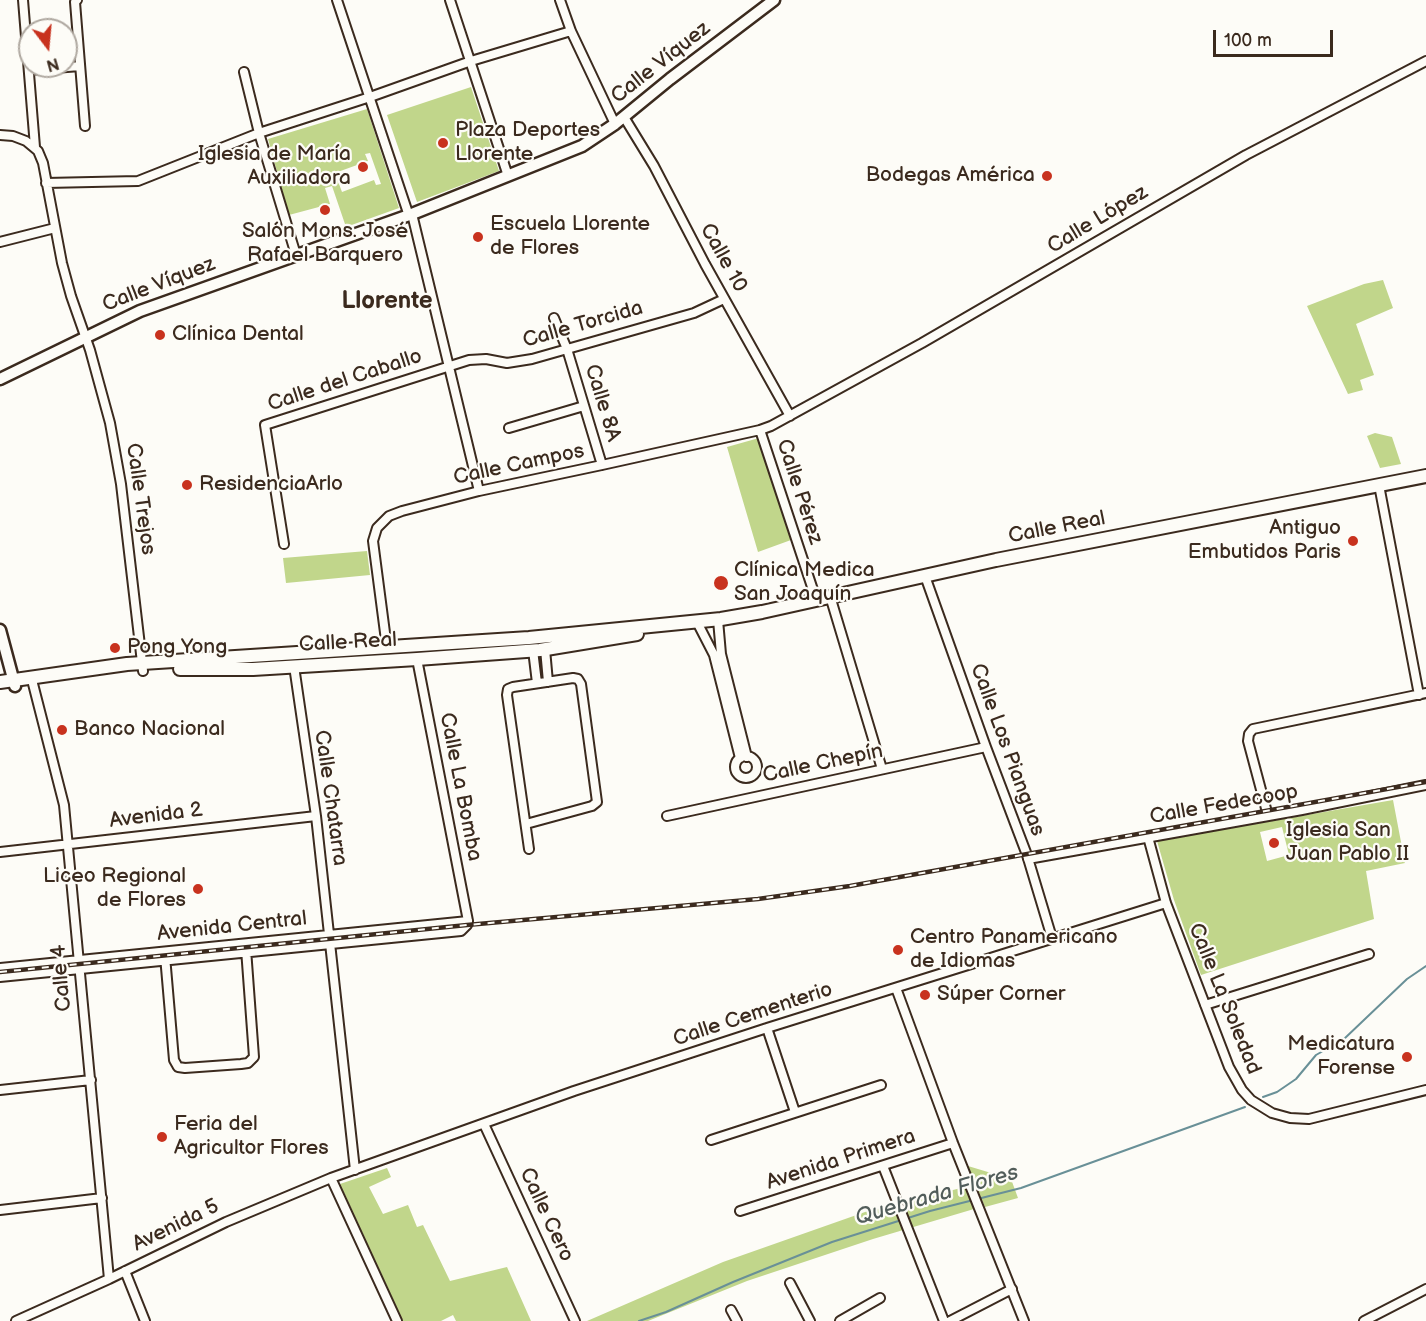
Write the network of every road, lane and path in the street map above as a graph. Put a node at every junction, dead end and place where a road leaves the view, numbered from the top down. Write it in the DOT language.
graph roads {
  1 [pos="23,0"];
  2 [pos="76,0"];
  3 [pos="337,0"];
  4 [pos="450,0"];
  5 [pos="560,0"];
  6 [pos="774,0"];
  7 [pos="25,18"];
  8 [pos="571,31"];
  9 [pos="471,61"];
  10 [pos="1426,61"];
  11 [pos="80,66"];
  12 [pos="244,72"];
  13 [pos="31,78"];
  14 [pos="370,97"];
  15 [pos="620,121"];
  16 [pos="85,126"];
  17 [pos="259,133"];
  18 [pos="0,135"];
  19 [pos="35,147"];
  20 [pos="508,176"];
  21 [pos="46,183"];
  22 [pos="411,215"];
  23 [pos="55,228"];
  24 [pos="0,242"];
  25 [pos="296,255"];
  26 [pos="724,299"];
  27 [pos="554,318"];
  28 [pos="86,336"];
  29 [pos="567,349"];
  30 [pos="448,367"];
  31 [pos="0,379"];
  32 [pos="584,406"];
  33 [pos="790,416"];
  34 [pos="509,428"];
  35 [pos="760,430"];
  36 [pos="602,465"];
  37 [pos="1426,476"];
  38 [pos="1379,485"];
  39 [pos="479,491"];
  40 [pos="284,544"];
  41 [pos="925,576"];
  42 [pos="830,596"];
  43 [pos="816,599"];
  44 [pos="718,620"];
  45 [pos="697,622"];
  46 [pos="0,630"];
  47 [pos="464,643"];
  48 [pos="387,648"];
  49 [pos="539,650"];
  50 [pos="323,653"];
  51 [pos="717,655"];
  52 [pos="243,657"];
  53 [pos="417,659"];
  54 [pos="342,662"];
  55 [pos="294,666"];
  56 [pos="143,667"];
  57 [pos="32,680"];
  58 [pos="14,682"];
  59 [pos="548,682"];
  60 [pos="537,683"];
  61 [pos="0,684"];
  62 [pos="1423,694"];
  63 [pos="986,747"];
  64 [pos="743,758"];
  65 [pos="882,769"];
  66 [pos="1426,785"];
  67 [pos="316,816"];
  68 [pos="667,816"];
  69 [pos="1268,816"];
  70 [pos="526,824"];
  71 [pos="1148,837"];
  72 [pos="68,845"];
  73 [pos="530,849"];
  74 [pos="0,852"];
  75 [pos="1028,859"];
  76 [pos="1166,903"];
  77 [pos="468,921"];
  78 [pos="1052,938"];
  79 [pos="330,939"];
  80 [pos="246,944"];
  81 [pos="164,952"];
  82 [pos="246,953"];
  83 [pos="1369,954"];
  84 [pos="80,960"];
  85 [pos="165,961"];
  86 [pos="0,968"];
  87 [pos="80,969"];
  88 [pos="0,977"];
  89 [pos="896,988"];
  90 [pos="1205,1005"];
  91 [pos="767,1028"];
  92 [pos="91,1080"];
  93 [pos="881,1085"];
  94 [pos="0,1090"];
  95 [pos="1426,1090"];
  96 [pos="795,1112"];
  97 [pos="484,1124"];
  98 [pos="711,1140"];
  99 [pos="953,1143"];
  100 [pos="883,1166"];
  101 [pos="355,1170"];
  102 [pos="331,1178"];
  103 [pos="102,1198"];
  104 [pos="0,1210"];
  105 [pos="740,1211"];
  106 [pos="125,1271"];
  107 [pos="109,1279"];
  108 [pos="790,1284"];
  109 [pos="1012,1289"];
  110 [pos="1426,1289"];
  111 [pos="880,1298"];
  112 [pos="731,1310"];
  113 [pos="16,1321"];
  114 [pos="145,1321"];
  115 [pos="397,1321"];
  116 [pos="575,1321"];
  117 [pos="737,1321"];
  118 [pos="810,1321"];
  119 [pos="840,1321"];
  120 [pos="944,1321"];
  121 [pos="950,1321"];
  122 [pos="1024,1321"];
  123 [pos="1364,1321"];
  1 -- 7 [label="street, Calle Trejos"];
  2 -- 11 [label="street"];
  3 -- 14 [label="street"];
  4 -- 9 [label="street"];
  5 -- 8 [label="street, Calle 10"];
  6 -- 15 [label="main road, Calle Víquez"];
  8 -- 9 [label="street"];
  8 -- 15 [label="street, Calle 10"];
  9 -- 14 [label="street"];
  9 -- 20 [label="street"];
  10 -- 33 [label="street, Calle López"];
  11 -- 16 [label="street"];
  12 -- 17 [label="street"];
  13 -- 19 [label="street, Calle Trejos"];
  14 -- 17 [label="street"];
  14 -- 22 [label="street"];
  15 -- 20 [label="main road, Calle Víquez"];
  15 -- 26 [label="street, Calle 10"];
  17 -- 21 [label="street"];
  17 -- 25 [label="street"];
  18 -- 19 [label="street"];
  19 -- 21 [label="street, Calle Trejos"];
  20 -- 22 [label="main road, Calle Víquez"];
  21 -- 23 [label="street, Calle Trejos"];
  22 -- 25 [label="main road, Calle Víquez"];
  22 -- 30 [label="street"];
  23 -- 24 [label="street"];
  23 -- 28 [label="street, Calle Trejos"];
  25 -- 28 [label="main road, Calle Víquez"];
  26 -- 29 [label="street, Calle Torcida"];
  26 -- 33 [label="street, Calle 10"];
  27 -- 29 [label="street, Calle 8A"];
  28 -- 31 [label="main road, Calle Víquez"];
  28 -- 56 [label="street, Calle Trejos"];
  29 -- 30 [label="street, Calle Torcida"];
  29 -- 32 [label="street, Calle 8A"];
  30 -- 39 [label="street"];
  30 -- 40 [label="street, Calle del Caballo"];
  32 -- 34 [label="street"];
  32 -- 36 [label="street, Calle 8A"];
  33 -- 35 [label="street, Calle Campos"];
  35 -- 36 [label="street, Calle Campos"];
  35 -- 43 [label="street, Calle Pérez"];
  36 -- 39 [label="street, Calle Campos"];
  37 -- 38 [label="main road, Calle Real"];
  38 -- 41 [label="main road, Calle Real"];
  38 -- 62 [label="street"];
  39 -- 48 [label="street, Calle Campos"];
  41 -- 42 [label="main road, Calle Real"];
  41 -- 63 [label="street, Calle Los Pianguas"];
  42 -- 43 [label="main road, Calle Real"];
  42 -- 65 [label="street"];
  43 -- 44 [label="main road, Calle Real"];
  44 -- 45 [label="main road, Calle Real"];
  44 -- 51 [label="street"];
  45 -- 47 [label="main road, Calle Real"];
  45 -- 49 [label="main road, Calle Real"];
  45 -- 51 [label="street"];
  46 -- 58 [label="main road"];
  47 -- 48 [label="main road, Calle Real"];
  47 -- 53 [label="main road"];
  48 -- 50 [label="main road, Calle Real"];
  48 -- 53 [label="main road"];
  48 -- 54 [label="main road"];
  49 -- 53 [label="main road, Calle Real"];
  49 -- 59 [label="street"];
  49 -- 60 [label="street"];
  50 -- 52 [label="main road, Calle Real"];
  50 -- 55 [label="main road"];
  51 -- 64 [label="street"];
  52 -- 55 [label="main road"];
  52 -- 56 [label="main road, Calle Real"];
  53 -- 54 [label="main road, Calle Real"];
  53 -- 77 [label="street, Calle La Bomba"];
  54 -- 55 [label="main road, Calle Real"];
  55 -- 56 [label="main road, Calle Real"];
  55 -- 67 [label="street, Calle Chatarra"];
  56 -- 57 [label="main road, Calle Real"];
  57 -- 58 [label="main road, Calle Real"];
  57 -- 72 [label="street, Calle 4"];
  58 -- 61 [label="main road, Calle Real"];
  59 -- 60 [label="street"];
  59 -- 70 [label="street"];
  60 -- 70 [label="street"];
  62 -- 69 [label="street"];
  63 -- 65 [label="street, Calle Chepín"];
  63 -- 75 [label="street, Calle Los Pianguas"];
  65 -- 68 [label="street, Calle Chepín"];
  66 -- 69 [label="street, Calle Fedecoop"];
  67 -- 72 [label="street, Avenida 2"];
  67 -- 79 [label="street, Calle Chatarra"];
  69 -- 71 [label="street, Calle Fedecoop"];
  70 -- 73 [label="street"];
  71 -- 75 [label="street, Calle Fedecoop"];
  71 -- 76 [label="street, Calle La Soledad"];
  72 -- 74 [label="street, Avenida 2"];
  72 -- 84 [label="street, Calle 4"];
  75 -- 78 [label="street, Calle Los Pianguas"];
  76 -- 78 [label="street, Calle Cementerio"];
  76 -- 90 [label="street, Calle La Soledad"];
  77 -- 79 [label="street, Avenida Central"];
  77 -- 79 [label="street, Avenida Central"];
  78 -- 89 [label="street, Calle Cementerio"];
  79 -- 80 [label="street, Avenida Central"];
  79 -- 82 [label="street, Avenida Central"];
  79 -- 101 [label="street, Calle Chatarra"];
  80 -- 81 [label="street, Avenida Central"];
  80 -- 82 [label="street"];
  81 -- 84 [label="street, Avenida Central"];
  81 -- 85 [label="street"];
  82 -- 85 [label="street, Avenida Central"];
  82 -- 85 [label="street"];
  83 -- 90 [label="street"];
  84 -- 86 [label="street, Avenida Central"];
  84 -- 87 [label="street, Calle 4"];
  85 -- 87 [label="street, Avenida Central"];
  87 -- 88 [label="street, Avenida Central"];
  87 -- 92 [label="street, Calle 4"];
  89 -- 91 [label="street, Calle Cementerio"];
  89 -- 99 [label="street"];
  90 -- 95 [label="street, Calle La Soledad"];
  91 -- 96 [label="street"];
  91 -- 97 [label="street, Calle Cementerio"];
  92 -- 94 [label="street"];
  92 -- 103 [label="street, Calle 4"];
  93 -- 96 [label="street"];
  96 -- 98 [label="street"];
  97 -- 101 [label="street, Calle Cementerio"];
  97 -- 116 [label="street, Calle Cero"];
  99 -- 100 [label="street, Avenida Primera"];
  99 -- 109 [label="street"];
  100 -- 105 [label="street, Avenida Primera"];
  100 -- 120 [label="street"];
  101 -- 102 [label="street, Avenida 5"];
  102 -- 106 [label="street, Avenida 5"];
  102 -- 115 [label="street"];
  103 -- 104 [label="street"];
  103 -- 107 [label="street, Calle 4"];
  106 -- 107 [label="street, Avenida 5"];
  106 -- 114 [label="street"];
  107 -- 113 [label="street, Avenida 5"];
  108 -- 118 [label="street"];
  109 -- 121 [label="street"];
  109 -- 122 [label="street"];
  110 -- 123 [label="street"];
  111 -- 119 [label="street"];
  112 -- 117 [label="street"];
}
